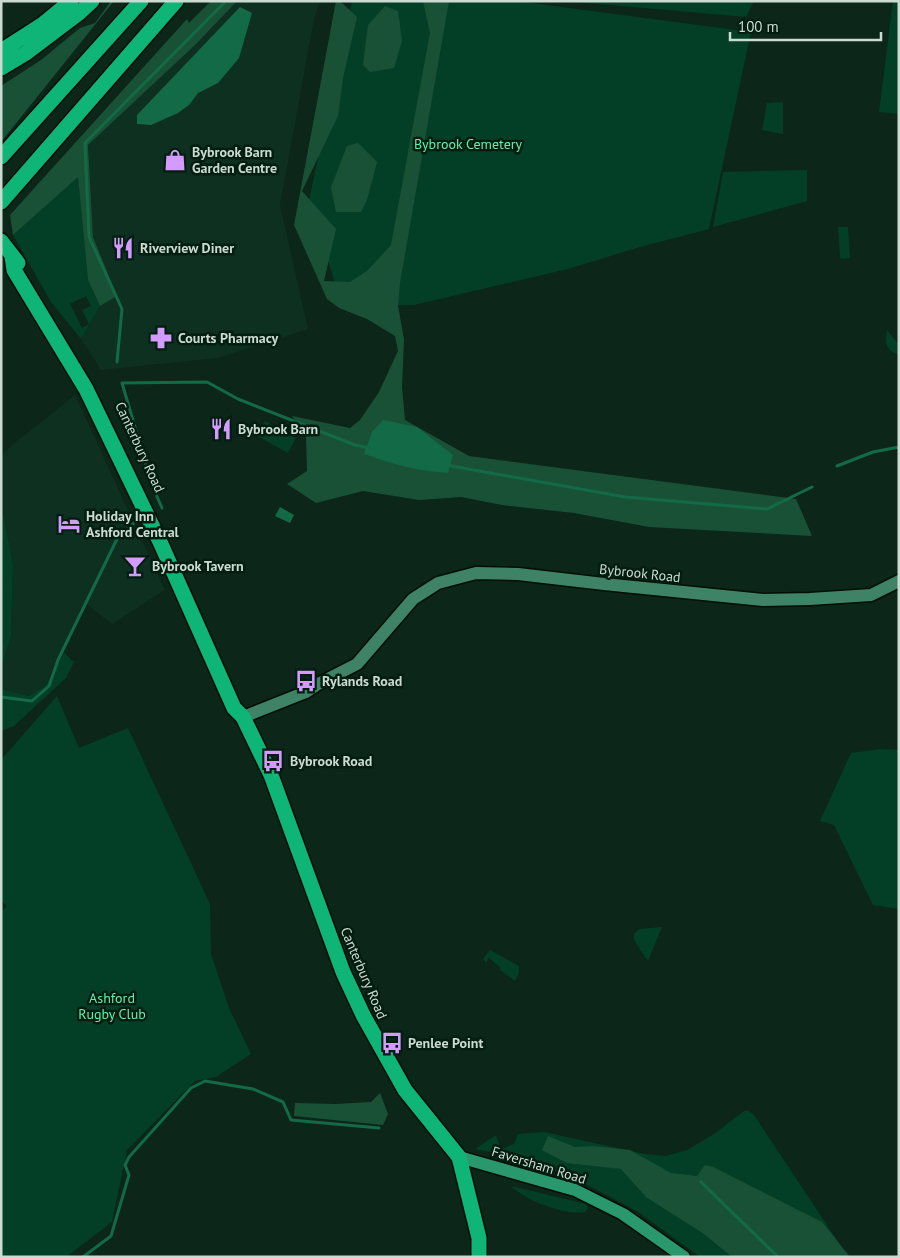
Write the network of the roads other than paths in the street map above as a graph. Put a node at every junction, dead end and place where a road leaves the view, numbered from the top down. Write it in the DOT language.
graph roads {
  1 [pos="71,1"];
  2 [pos="92,1"];
  3 [pos="141,1"];
  4 [pos="176,1"];
  5 [pos="1,51"];
  6 [pos="1,68"];
  7 [pos="1,157"];
  8 [pos="1,202"];
  9 [pos="1,241"];
  10 [pos="899,581"];
  11 [pos="243,718"];
  12 [pos="459,1157"];
  13 [pos="479,1257"];
  14 [pos="684,1257"];
  1 -- 5 [label="highway"];
  2 -- 6 [label="highway"];
  3 -- 7 [label="highway"];
  4 -- 8 [label="highway"];
  9 -- 11 [label="highway, Canterbury Road"];
  10 -- 11 [label="street, Bybrook Road"];
  11 -- 12 [label="highway, Canterbury Road"];
  12 -- 13 [label="highway, Canterbury Road"];
  12 -- 14 [label="main road, Faversham Road"];
}
